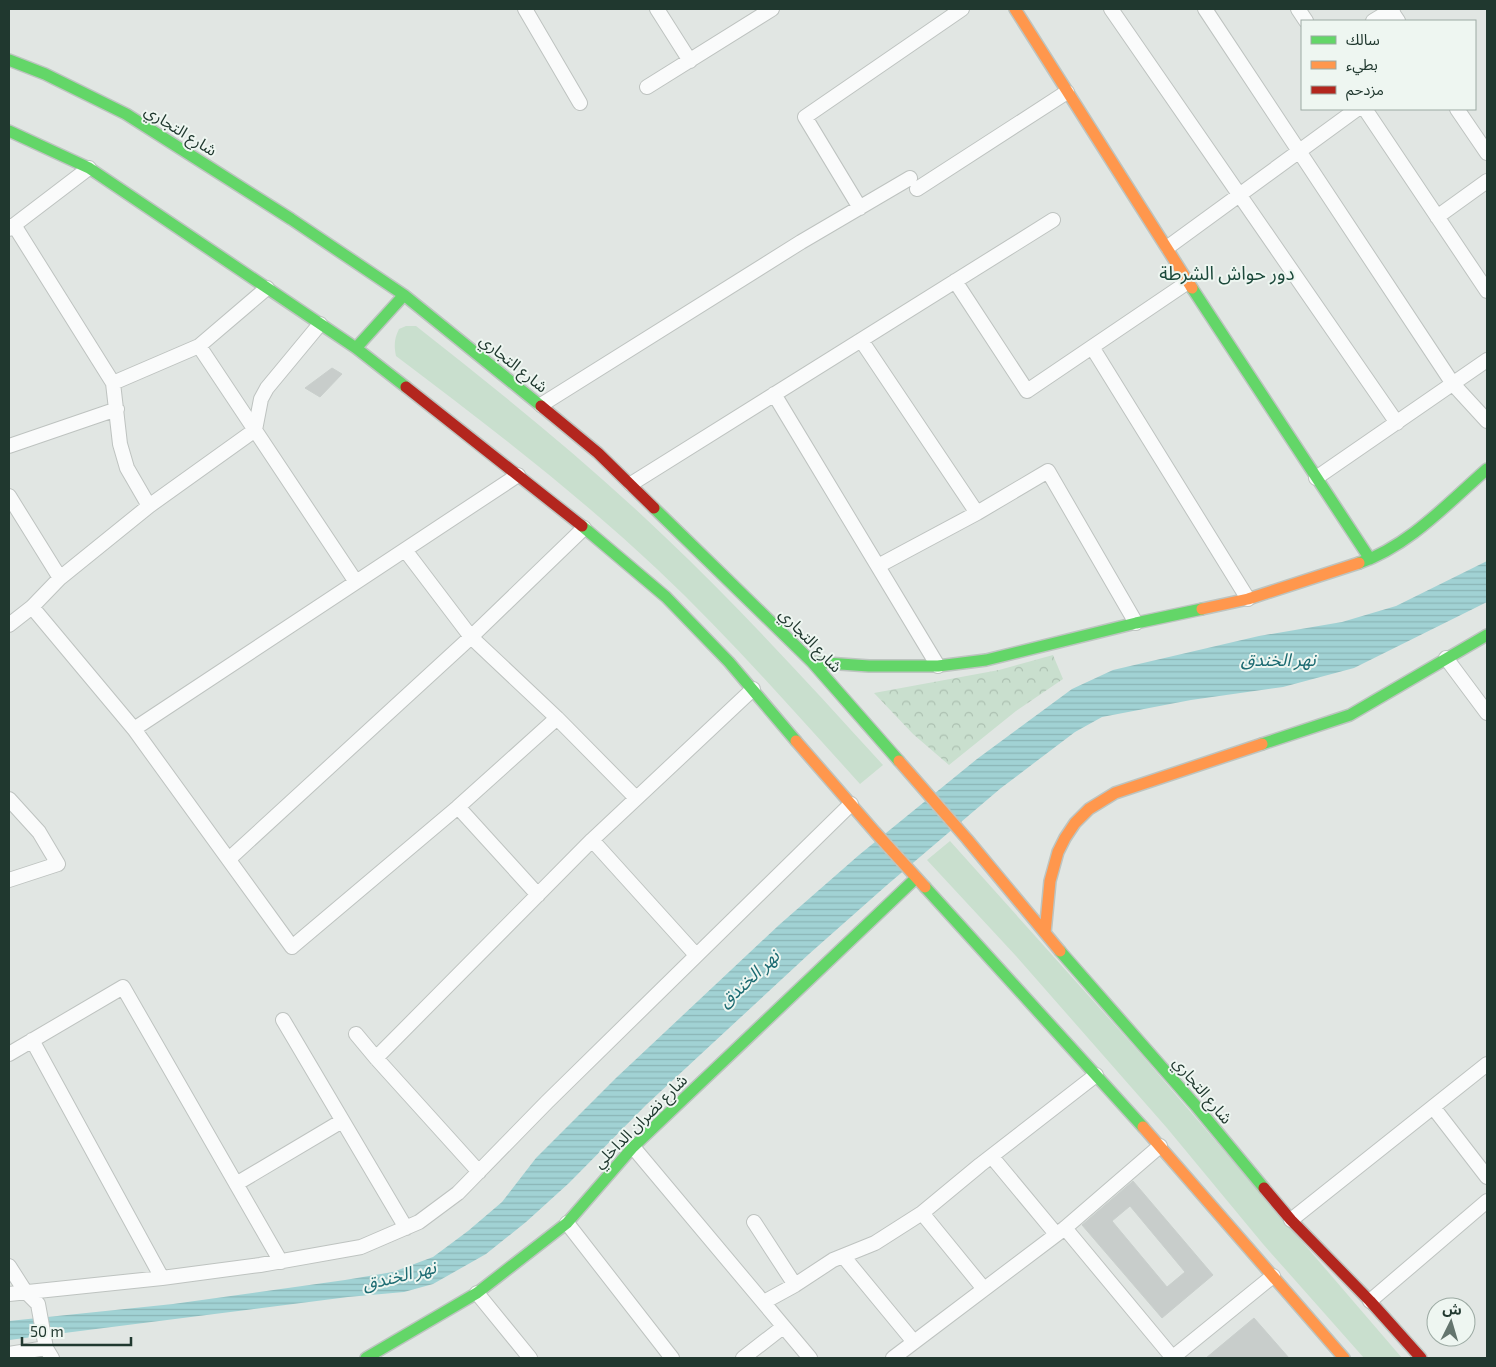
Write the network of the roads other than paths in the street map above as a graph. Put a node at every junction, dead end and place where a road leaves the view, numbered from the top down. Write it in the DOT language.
graph roads {
  1 [pos="525,9"];
  2 [pos="657,9"];
  3 [pos="772,9"];
  4 [pos="962,9"];
  5 [pos="1015,9"];
  6 [pos="1111,9"];
  7 [pos="1205,9"];
  8 [pos="1298,9"];
  9 [pos="1393,12"];
  10 [pos="1305,20"];
  11 [pos="1375,20"];
  12 [pos="9,60"];
  13 [pos="690,61"];
  14 [pos="647,87"];
  15 [pos="1067,92"];
  16 [pos="580,103"];
  17 [pos="1355,110"];
  18 [pos="1366,110"];
  19 [pos="1458,110"];
  20 [pos="9,131"];
  21 [pos="1299,151"];
  22 [pos="1487,153"];
  23 [pos="90,168"];
  24 [pos="1487,182"];
  25 [pos="1239,195"];
  26 [pos="860,208"];
  27 [pos="1438,217"];
  28 [pos="1053,220"];
  29 [pos="11,227"];
  30 [pos="1168,247"];
  31 [pos="955,281"];
  32 [pos="1188,282"];
  33 [pos="267,288"];
  34 [pos="1487,291"];
  35 [pos="404,295"];
  36 [pos="320,324"];
  37 [pos="861,340"];
  38 [pos="200,346"];
  39 [pos="1092,347"];
  40 [pos="356,348"];
  41 [pos="1487,360"];
  42 [pos="113,383"];
  43 [pos="1453,384"];
  44 [pos="774,394"];
  45 [pos="541,406"];
  46 [pos="117,409"];
  47 [pos="1487,421"];
  48 [pos="1396,423"];
  49 [pos="255,430"];
  50 [pos="9,446"];
  51 [pos="1487,469"];
  52 [pos="518,475"];
  53 [pos="1316,478"];
  54 [pos="631,484"];
  55 [pos="9,496"];
  56 [pos="148,506"];
  57 [pos="977,514"];
  58 [pos="584,528"];
  59 [pos="405,550"];
  60 [pos="1370,559"];
  61 [pos="878,566"];
  62 [pos="60,578"];
  63 [pos="356,582"];
  64 [pos="1248,599"];
  65 [pos="32,607"];
  66 [pos="1136,623"];
  67 [pos="9,625"];
  68 [pos="1487,635"];
  69 [pos="471,637"];
  70 [pos="1446,658"];
  71 [pos="812,662"];
  72 [pos="938,666"];
  73 [pos="753,689"];
  74 [pos="1487,713"];
  75 [pos="557,718"];
  76 [pos="134,729"];
  77 [pos="636,798"];
  78 [pos="9,799"];
  79 [pos="851,804"];
  80 [pos="458,807"];
  81 [pos="592,840"];
  82 [pos="229,860"];
  83 [pos="916,878"];
  84 [pos="9,880"];
  85 [pos="538,895"];
  86 [pos="1045,933"];
  87 [pos="696,955"];
  88 [pos="283,1020"];
  89 [pos="356,1034"];
  90 [pos="32,1040"];
  91 [pos="9,1054"];
  92 [pos="376,1058"];
  93 [pos="1487,1064"];
  94 [pos="1096,1075"];
  95 [pos="1433,1107"];
  96 [pos="342,1121"];
  97 [pos="1160,1146"];
  98 [pos="633,1147"];
  99 [pos="992,1157"];
  100 [pos="479,1172"];
  101 [pos="1487,1177"];
  102 [pos="236,1184"];
  103 [pos="1487,1201"];
  104 [pos="922,1213"];
  105 [pos="1291,1220"];
  106 [pos="754,1222"];
  107 [pos="567,1223"];
  108 [pos="406,1228"];
  109 [pos="1060,1231"];
  110 [pos="843,1256"];
  111 [pos="281,1262"];
  112 [pos="9,1266"];
  113 [pos="1273,1276"];
  114 [pos="162,1278"];
  115 [pos="794,1285"];
  116 [pos="984,1289"];
  117 [pos="25,1291"];
  118 [pos="477,1293"];
  119 [pos="9,1294"];
  120 [pos="1370,1301"];
  121 [pos="764,1302"];
  122 [pos="783,1327"];
  123 [pos="914,1342"];
  124 [pos="49,1353"];
  125 [pos="9,1354"];
  126 [pos="366,1358"];
  127 [pos="530,1358"];
  128 [pos="672,1358"];
  129 [pos="743,1358"];
  130 [pos="810,1358"];
  131 [pos="893,1358"];
  132 [pos="1173,1358"];
  133 [pos="1344,1358"];
  134 [pos="1421,1358"];
  1 -- 16 [label="street"];
  2 -- 13 [label="street"];
  3 -- 13 [label="street"];
  4 -- 26 [label="street"];
  5 -- 15 [label="main road"];
  6 -- 25 [label="street"];
  7 -- 21 [label="street"];
  8 -- 10 [label="street"];
  9 -- 11 [label="street"];
  12 -- 35 [label="main road, شارع التجاري"];
  13 -- 14 [label="street"];
  15 -- 26 [label="street"];
  15 -- 30 [label="main road"];
  17 -- 21 [label="street"];
  18 -- 27 [label="street"];
  19 -- 22 [label="street"];
  20 -- 23 [label="main road"];
  21 -- 25 [label="street"];
  21 -- 43 [label="street"];
  23 -- 29 [label="street"];
  23 -- 33 [label="main road"];
  24 -- 27 [label="street"];
  25 -- 30 [label="street"];
  25 -- 48 [label="street"];
  26 -- 45 [label="street"];
  27 -- 34 [label="street"];
  28 -- 31 [label="street"];
  29 -- 42 [label="street"];
  30 -- 32 [label="main road"];
  31 -- 37 [label="street"];
  31 -- 39 [label="street"];
  32 -- 39 [label="street"];
  32 -- 53 [label="main road"];
  33 -- 36 [label="main road"];
  33 -- 38 [label="street"];
  35 -- 40 [label="main road"];
  35 -- 45 [label="main road, شارع التجاري"];
  36 -- 40 [label="main road"];
  36 -- 49 [label="street"];
  37 -- 44 [label="street"];
  37 -- 57 [label="street"];
  38 -- 42 [label="street"];
  38 -- 49 [label="street"];
  39 -- 64 [label="street"];
  40 -- 52 [label="main road"];
  41 -- 43 [label="street"];
  42 -- 46 [label="street"];
  43 -- 47 [label="street"];
  43 -- 48 [label="street"];
  44 -- 54 [label="street"];
  44 -- 61 [label="street"];
  45 -- 54 [label="main road, شارع التجاري"];
  46 -- 50 [label="street"];
  46 -- 56 [label="street"];
  48 -- 53 [label="street"];
  49 -- 56 [label="street"];
  49 -- 63 [label="street"];
  51 -- 60 [label="main road"];
  52 -- 58 [label="main road"];
  52 -- 59 [label="street"];
  53 -- 60 [label="main road"];
  54 -- 71 [label="main road, شارع التجاري"];
  55 -- 62 [label="street"];
  56 -- 62 [label="street"];
  57 -- 61 [label="street"];
  57 -- 66 [label="street"];
  58 -- 69 [label="street"];
  58 -- 73 [label="main road"];
  59 -- 63 [label="street"];
  59 -- 69 [label="street"];
  60 -- 64 [label="main road"];
  61 -- 72 [label="street"];
  62 -- 65 [label="street"];
  63 -- 76 [label="street"];
  64 -- 66 [label="main road"];
  65 -- 67 [label="street"];
  65 -- 76 [label="street"];
  66 -- 72 [label="main road"];
  68 -- 70 [label="main road"];
  69 -- 75 [label="street"];
  69 -- 82 [label="street"];
  70 -- 74 [label="street"];
  70 -- 86 [label="main road"];
  71 -- 72 [label="main road"];
  71 -- 86 [label="main road, شارع التجاري"];
  73 -- 77 [label="street"];
  73 -- 79 [label="main road"];
  75 -- 77 [label="street"];
  75 -- 80 [label="street"];
  76 -- 82 [label="street"];
  77 -- 81 [label="street"];
  78 -- 84 [label="street"];
  79 -- 83 [label="main road"];
  79 -- 87 [label="street"];
  80 -- 82 [label="street"];
  80 -- 85 [label="street"];
  81 -- 85 [label="street"];
  81 -- 87 [label="street"];
  83 -- 94 [label="main road"];
  83 -- 98 [label="main road, شارع نضران الداخلي"];
  85 -- 92 [label="street"];
  86 -- 105 [label="main road, شارع التجاري"];
  87 -- 100 [label="street"];
  88 -- 96 [label="street"];
  89 -- 92 [label="street"];
  90 -- 91 [label="street"];
  90 -- 102 [label="street"];
  90 -- 114 [label="street"];
  92 -- 100 [label="street"];
  93 -- 95 [label="street"];
  94 -- 97 [label="main road"];
  94 -- 99 [label="street"];
  95 -- 101 [label="street"];
  95 -- 105 [label="street"];
  96 -- 102 [label="street"];
  96 -- 108 [label="street"];
  97 -- 109 [label="street"];
  97 -- 113 [label="main road"];
  98 -- 107 [label="main road, شارع نضران الداخلي"];
  98 -- 121 [label="street"];
  99 -- 104 [label="street"];
  99 -- 109 [label="street"];
  100 -- 108 [label="street"];
  102 -- 111 [label="street"];
  103 -- 120 [label="street"];
  104 -- 110 [label="street"];
  104 -- 116 [label="street"];
  105 -- 120 [label="main road, شارع التجاري"];
  106 -- 115 [label="street"];
  107 -- 118 [label="main road, شارع نضران الداخلي"];
  107 -- 128 [label="street"];
  108 -- 111 [label="street"];
  109 -- 116 [label="street"];
  109 -- 132 [label="street"];
  110 -- 115 [label="street"];
  110 -- 123 [label="street"];
  111 -- 114 [label="street"];
  112 -- 117 [label="street"];
  113 -- 132 [label="street"];
  113 -- 133 [label="main road"];
  114 -- 117 [label="street"];
  115 -- 121 [label="street"];
  116 -- 123 [label="street"];
  117 -- 119 [label="street"];
  117 -- 124 [label="street"];
  118 -- 126 [label="main road, شارع نضران الداخلي"];
  118 -- 127 [label="street"];
  120 -- 134 [label="main road, شارع التجاري"];
  121 -- 122 [label="street"];
  122 -- 129 [label="street"];
  122 -- 130 [label="street"];
  123 -- 131 [label="street"];
  124 -- 125 [label="street"];
}
